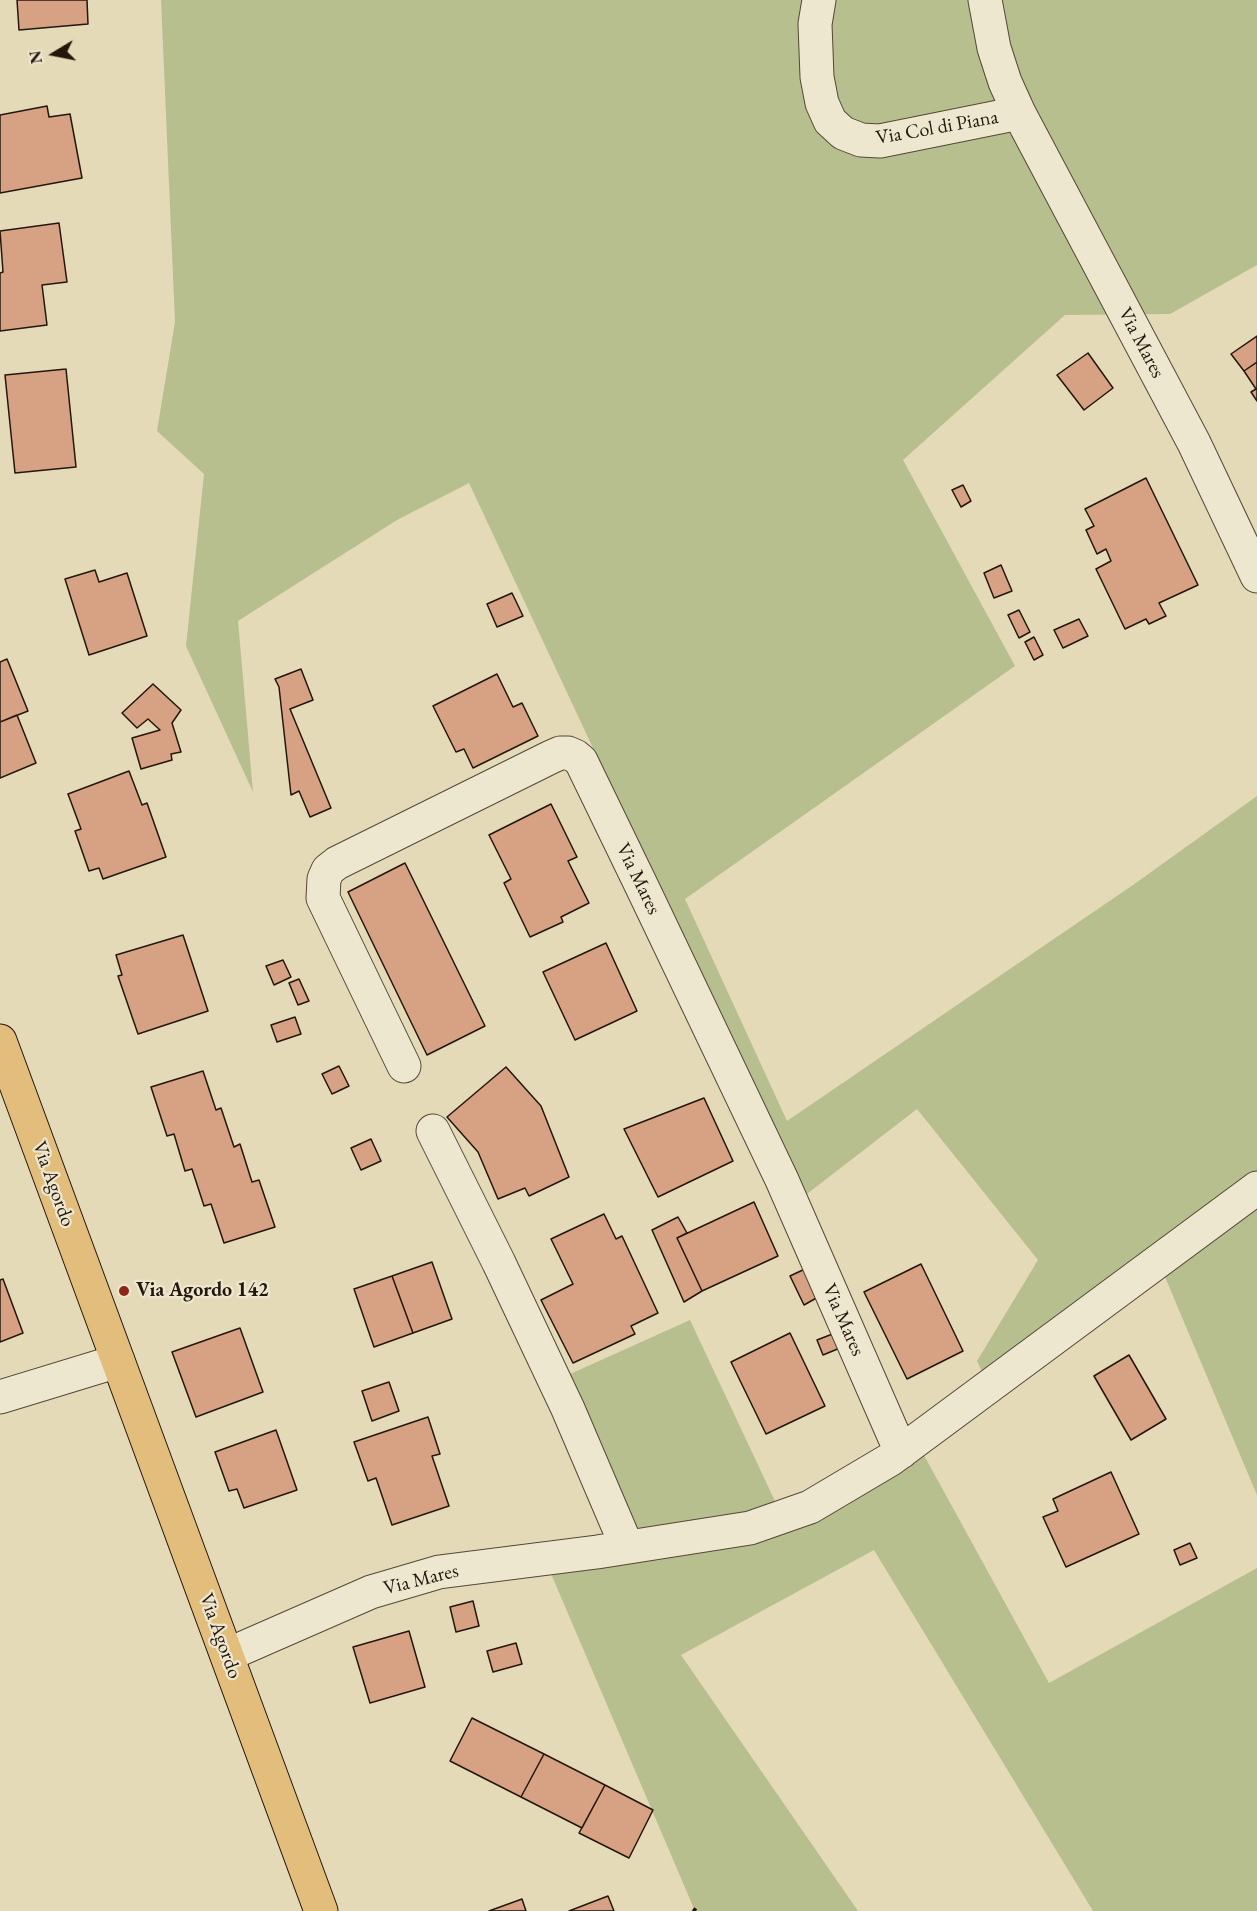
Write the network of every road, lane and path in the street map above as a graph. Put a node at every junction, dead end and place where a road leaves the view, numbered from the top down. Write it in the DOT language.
graph roads {
  1 [pos="819,0"];
  2 [pos="985,0"];
  3 [pos="1019,114"];
  4 [pos="1257,576"];
  5 [pos="0,1041"];
  6 [pos="404,1066"];
  7 [pos="433,1131"];
  8 [pos="1257,1188"];
  9 [pos="118,1361"];
  10 [pos="0,1397"];
  11 [pos="901,1452"];
  12 [pos="627,1547"];
  13 [pos="227,1654"];
  14 [pos="321,1911"];
  1 -- 3 [label="street, Via Col di Piana"];
  2 -- 3 [label="street, Via Col di Piana"];
  3 -- 4 [label="street, Via Mares"];
  5 -- 9 [label="main road, Via Agordo"];
  6 -- 11 [label="street, Via Mares"];
  7 -- 12 [label="street"];
  8 -- 11 [label="street, Via Mares"];
  9 -- 10 [label="street"];
  9 -- 13 [label="main road, Via Agordo"];
  11 -- 12 [label="street, Via Mares"];
  12 -- 13 [label="street, Via Mares"];
  13 -- 14 [label="main road, Via Agordo"];
}
